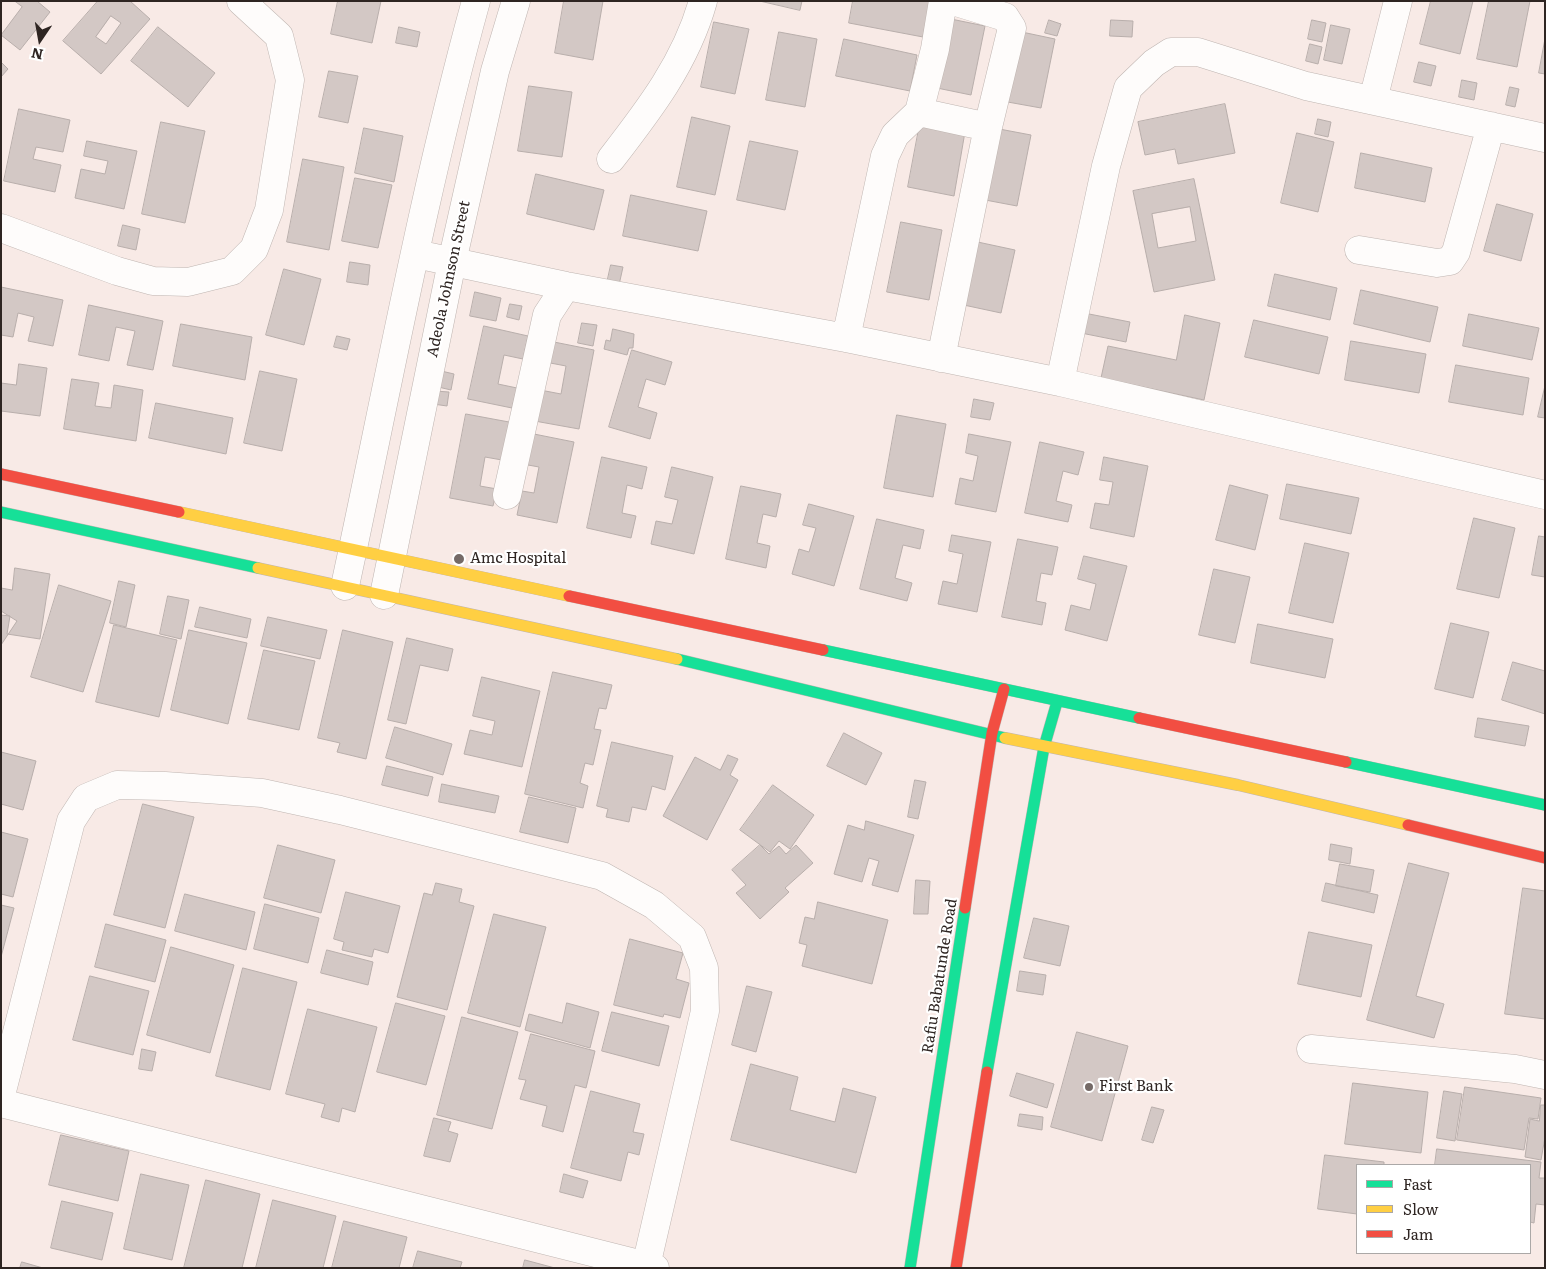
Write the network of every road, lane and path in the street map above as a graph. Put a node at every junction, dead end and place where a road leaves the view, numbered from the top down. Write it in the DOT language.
graph roads {
  1 [pos="242,1"];
  2 [pos="476,1"];
  3 [pos="516,1"];
  4 [pos="702,1"];
  5 [pos="943,1"];
  6 [pos="953,1"];
  7 [pos="1398,1"];
  8 [pos="1373,100"];
  9 [pos="919,112"];
  10 [pos="1491,126"];
  11 [pos="988,127"];
  12 [pos="1545,138"];
  13 [pos="611,159"];
  14 [pos="1,228"];
  15 [pos="1359,250"];
  16 [pos="416,254"];
  17 [pos="452,262"];
  18 [pos="566,286"];
  19 [pos="846,338"];
  20 [pos="941,358"];
  21 [pos="1060,382"];
  22 [pos="1,474"];
  23 [pos="506,495"];
  24 [pos="1545,495"];
  25 [pos="1,512"];
  26 [pos="353,549"];
  27 [pos="391,558"];
  28 [pos="345,586"];
  29 [pos="384,595"];
  30 [pos="1004,689"];
  31 [pos="1056,702"];
  32 [pos="992,733"];
  33 [pos="1044,747"];
  34 [pos="1545,805"];
  35 [pos="1545,858"];
  36 [pos="1311,1049"];
  37 [pos="1545,1076"];
  38 [pos="1,1095"];
  39 [pos="1,1103"];
  40 [pos="651,1267"];
  41 [pos="910,1268"];
  42 [pos="956,1268"];
  1 -- 14 [label="street"];
  2 -- 16 [label="street"];
  3 -- 17 [label="street, Adeola Johnson Street"];
  4 -- 13 [label="street"];
  5 -- 9 [label="street"];
  6 -- 11 [label="street"];
  7 -- 8 [label="street"];
  8 -- 10 [label="street"];
  8 -- 21 [label="street"];
  9 -- 11 [label="street"];
  9 -- 19 [label="street"];
  10 -- 12 [label="street"];
  10 -- 15 [label="street"];
  11 -- 20 [label="street"];
  16 -- 17 [label="street"];
  16 -- 26 [label="street"];
  17 -- 18 [label="street"];
  17 -- 27 [label="street, Adeola Johnson Street"];
  18 -- 19 [label="street"];
  18 -- 23 [label="street"];
  19 -- 20 [label="street"];
  20 -- 21 [label="street"];
  21 -- 24 [label="street"];
  22 -- 26 [label="street"];
  25 -- 28 [label="street"];
  26 -- 27 [label="street"];
  26 -- 28 [label="street"];
  27 -- 29 [label="street, Adeola Johnson Street"];
  27 -- 30 [label="street"];
  28 -- 29 [label="street"];
  29 -- 32 [label="street"];
  30 -- 31 [label="street"];
  30 -- 32 [label="street, Rafiu Babatunde Road"];
  31 -- 33 [label="street"];
  31 -- 34 [label="street"];
  32 -- 33 [label="street"];
  32 -- 41 [label="street, Rafiu Babatunde Road"];
  33 -- 35 [label="street"];
  33 -- 42 [label="street"];
  36 -- 37 [label="street"];
  38 -- 40 [label="street"];
  39 -- 40 [label="street"];
}
